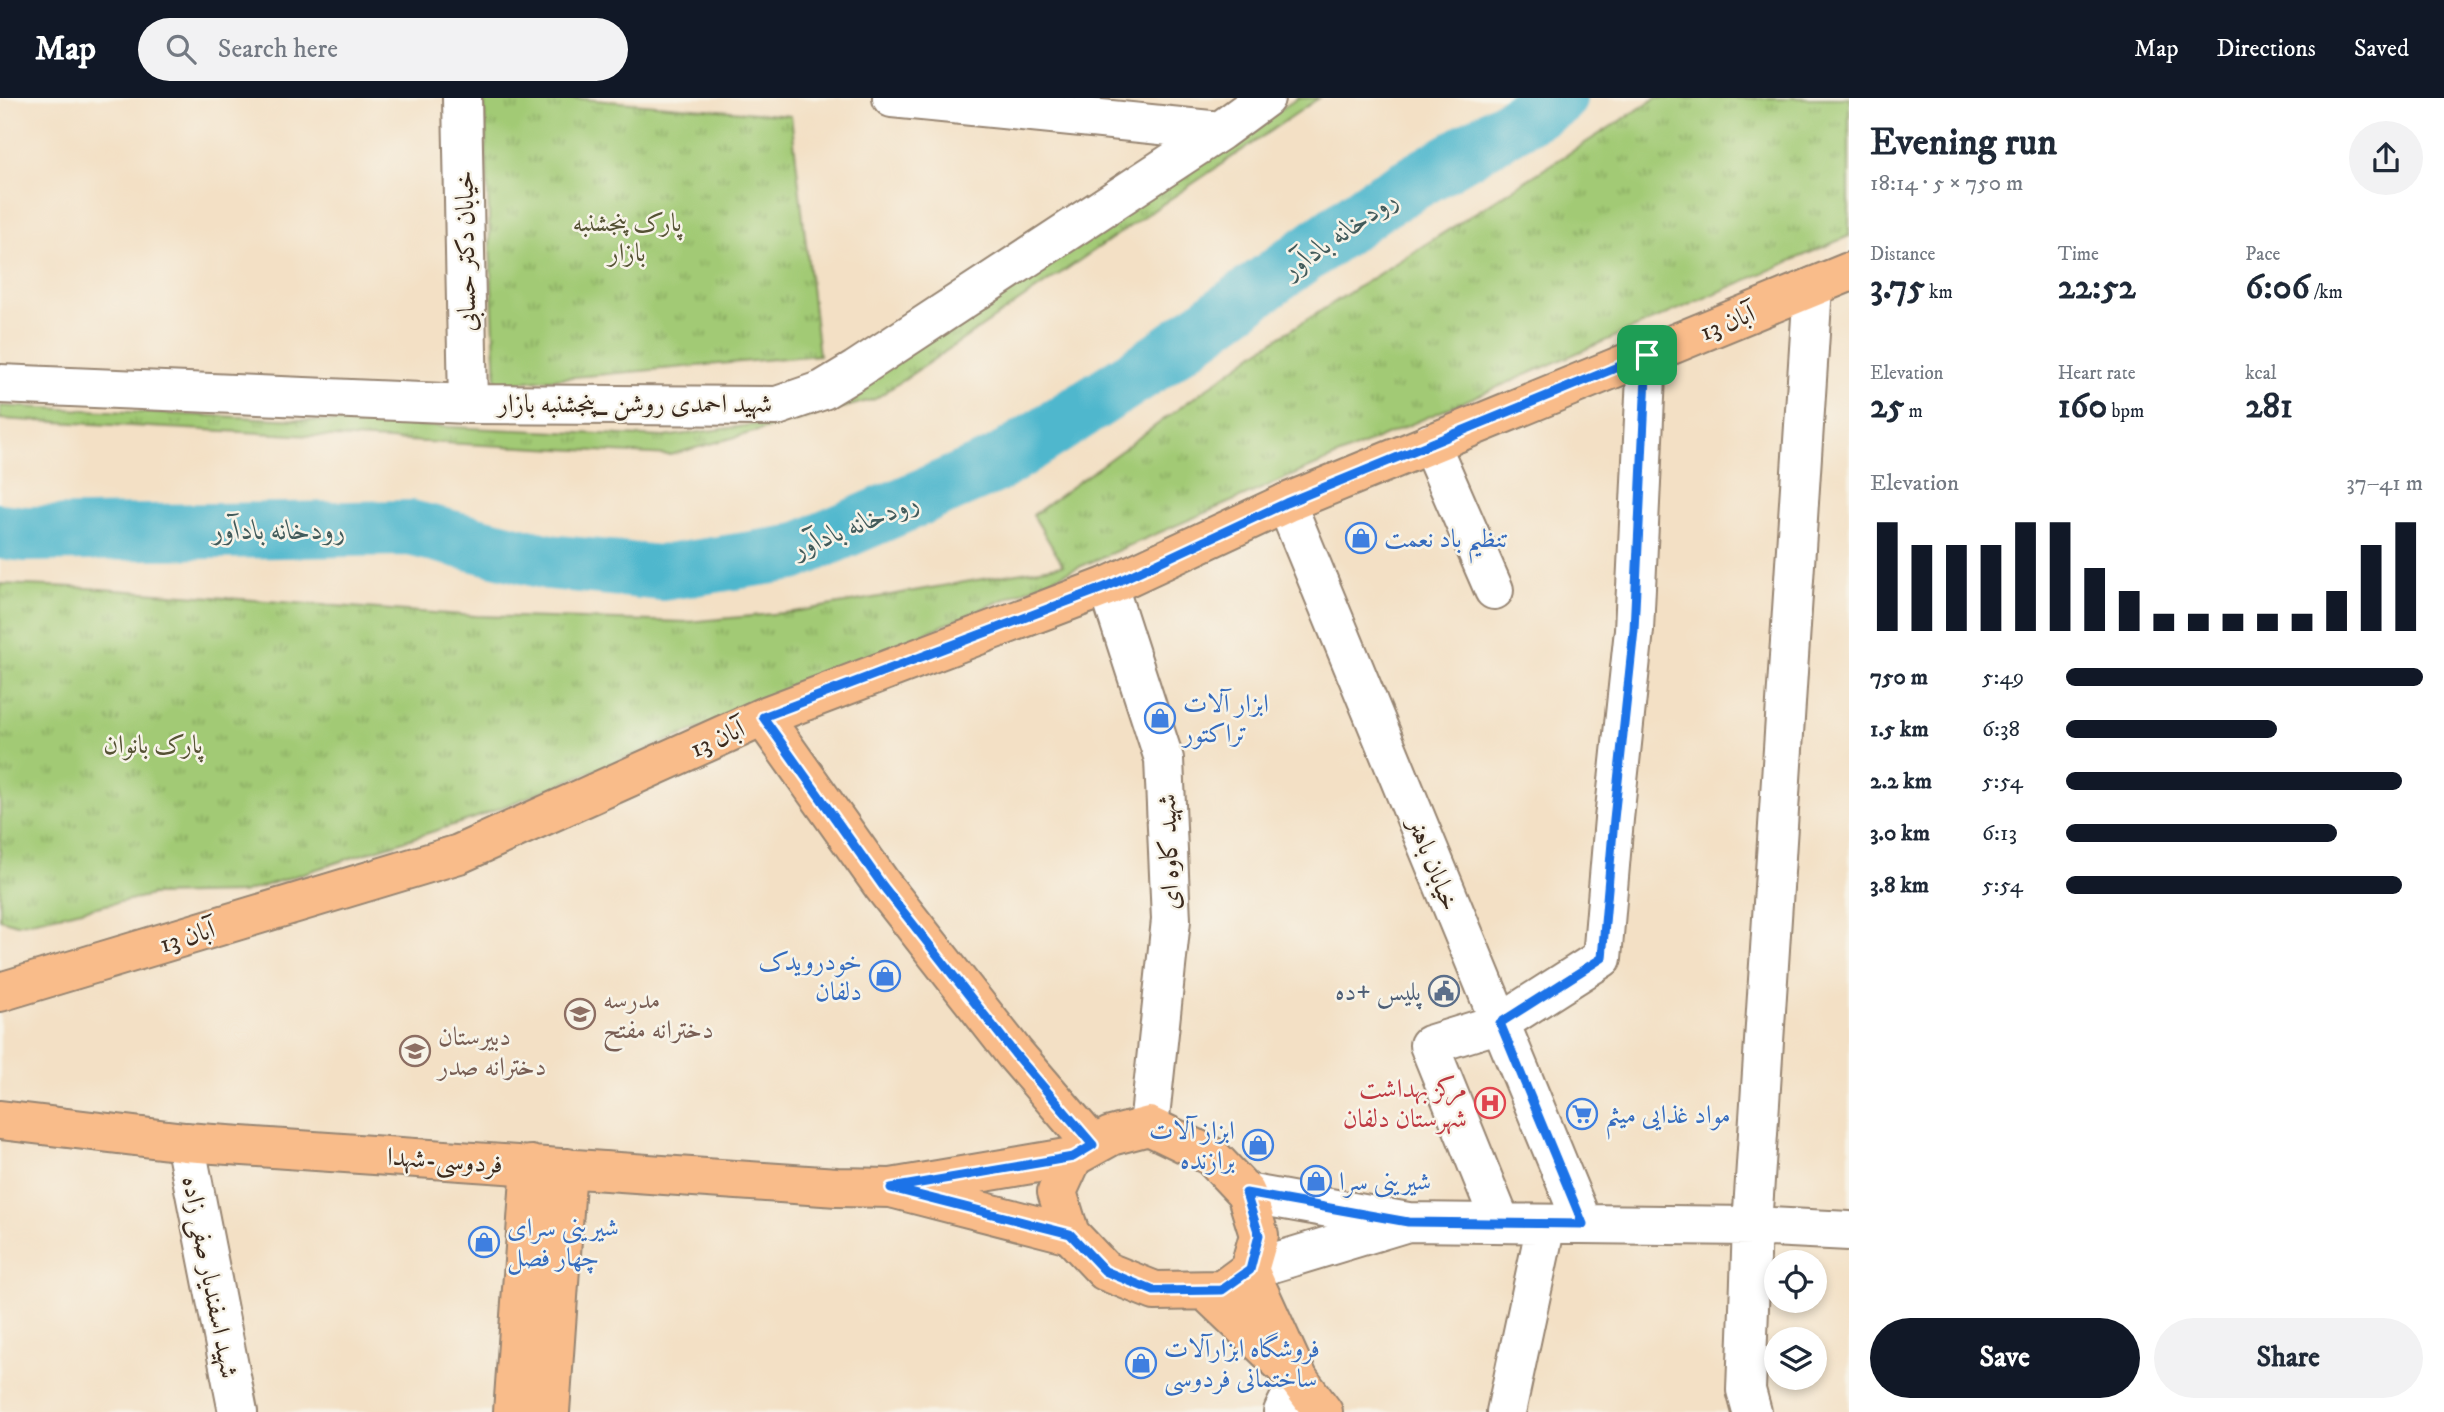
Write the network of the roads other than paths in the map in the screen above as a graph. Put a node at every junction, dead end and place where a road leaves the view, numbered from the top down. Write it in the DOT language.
graph roads {
  1 [pos="462,98"];
  2 [pos="892,98"];
  3 [pos="1265,98"];
  4 [pos="1220,131"];
  5 [pos="1849,272"];
  6 [pos="1813,287"];
  7 [pos="1647,355"];
  8 [pos="0,384"];
  9 [pos="468,404"];
  10 [pos="1430,443"];
  11 [pos="1286,503"];
  12 [pos="1108,586"];
  13 [pos="1494,590"];
  14 [pos="763,717"];
  15 [pos="0,992"];
  16 [pos="1500,1023"];
  17 [pos="0,1120"];
  18 [pos="1149,1126"];
  19 [pos="185,1142"];
  20 [pos="1083,1151"];
  21 [pos="549,1167"];
  22 [pos="891,1188"];
  23 [pos="1246,1193"];
  24 [pos="1408,1222"];
  25 [pos="1501,1223"];
  26 [pos="1564,1224"];
  27 [pos="1752,1226"];
  28 [pos="1849,1231"];
  29 [pos="1070,1234"];
  30 [pos="1250,1270"];
  31 [pos="1206,1291"];
  32 [pos="1291,1396"];
  33 [pos="237,1412"];
  34 [pos="513,1412"];
  35 [pos="550,1412"];
  36 [pos="1323,1412"];
  37 [pos="1506,1412"];
  38 [pos="1752,1412"];
  1 -- 9 [label="street, خیابان دکتر حسابی"];
  2 -- 4 [label="street"];
  3 -- 4 [label="street, شهید احمدی روشن _پنجشنبه بازار"];
  4 -- 9 [label="street, شهید احمدی روشن _پنجشنبه بازار"];
  5 -- 6 [label="main road, 13 آبان"];
  6 -- 7 [label="main road, 13 آبان"];
  6 -- 27 [label="street"];
  7 -- 10 [label="main road, 13 آبان"];
  7 -- 16 [label="street"];
  8 -- 9 [label="street, شهید احمدی روشن _پنجشنبه بازار"];
  10 -- 11 [label="main road, 13 آبان"];
  10 -- 13 [label="street"];
  11 -- 12 [label="main road, 13 آبان"];
  11 -- 16 [label="street, خیابان باهنر"];
  12 -- 14 [label="main road, 13 آبان"];
  12 -- 18 [label="street, شهید کاوه ای"];
  14 -- 15 [label="main road, 13 آبان"];
  14 -- 20 [label="main road"];
  16 -- 25 [label="street"];
  16 -- 26 [label="street, خیابان باهنر"];
  17 -- 19 [label="main road, فردوسی-شهدا"];
  18 -- 20 [label="main road"];
  18 -- 23 [label="main road"];
  19 -- 21 [label="main road, فردوسی-شهدا"];
  19 -- 33 [label="street, شهید اسفندیار صفی زاده"];
  20 -- 22 [label="main road"];
  20 -- 29 [label="main road"];
  21 -- 22 [label="main road, فردوسی-شهدا"];
  21 -- 34 [label="main road"];
  21 -- 35 [label="main road"];
  22 -- 29 [label="main road"];
  23 -- 24 [label="street"];
  23 -- 30 [label="main road"];
  24 -- 25 [label="street"];
  24 -- 30 [label="street"];
  25 -- 26 [label="street"];
  26 -- 27 [label="street"];
  26 -- 37 [label="street"];
  27 -- 28 [label="street"];
  27 -- 38 [label="street"];
  29 -- 31 [label="main road"];
  30 -- 31 [label="main road"];
  30 -- 32 [label="main road"];
  31 -- 32 [label="main road"];
  32 -- 36 [label="main road"];
}
